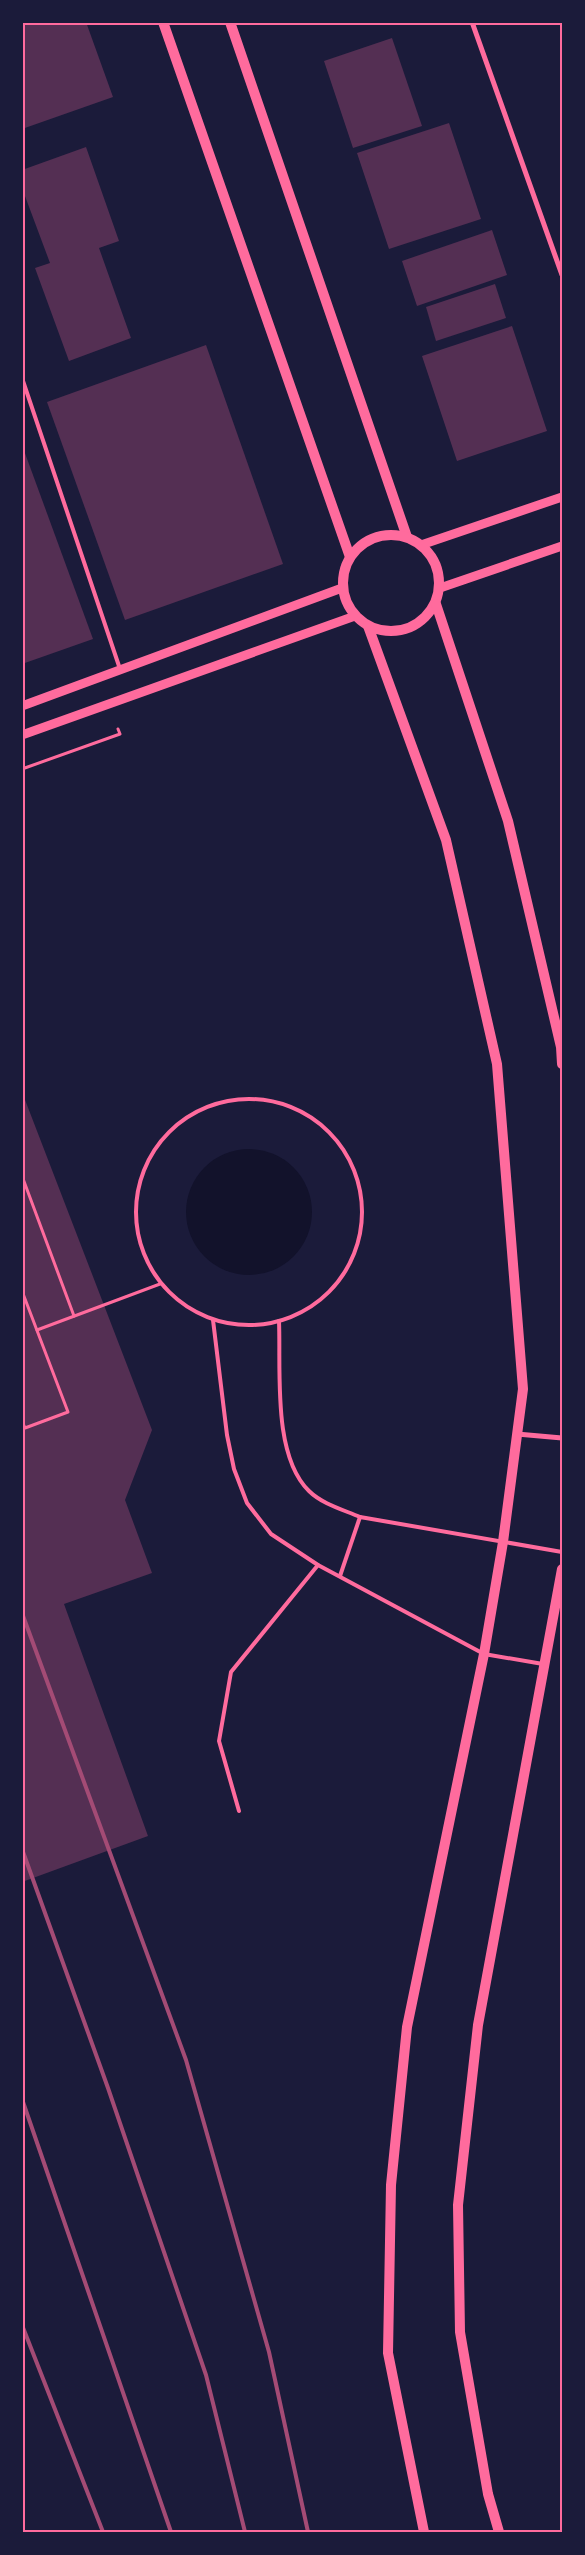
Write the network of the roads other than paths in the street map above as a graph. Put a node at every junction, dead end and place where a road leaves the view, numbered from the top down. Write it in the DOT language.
graph roads {
  1 [pos="163,22"];
  2 [pos="230,22"];
  3 [pos="472,22"];
  4 [pos="562,274"];
  5 [pos="22,378"];
  6 [pos="562,497"];
  7 [pos="407,537"];
  8 [pos="422,545"];
  9 [pos="562,546"];
  10 [pos="350,557"];
  11 [pos="342,588"];
  12 [pos="440,588"];
  13 [pos="436,604"];
  14 [pos="355,616"];
  15 [pos="368,626"];
  16 [pos="120,669"];
  17 [pos="22,706"];
  18 [pos="22,735"];
  19 [pos="562,1064"];
  20 [pos="213,1320"];
  21 [pos="279,1321"];
  22 [pos="517,1434"];
  23 [pos="562,1438"];
  24 [pos="360,1517"];
  25 [pos="503,1542"];
  26 [pos="562,1552"];
  27 [pos="318,1564"];
  28 [pos="562,1569"];
  29 [pos="340,1576"];
  30 [pos="484,1654"];
  31 [pos="545,1664"];
  32 [pos="239,1811"];
  33 [pos="424,2532"];
  34 [pos="499,2532"];
  1 -- 10 [label="main road"];
  2 -- 7 [label="main road"];
  3 -- 4 [label="street"];
  5 -- 16 [label="lane"];
  6 -- 8 [label="street"];
  7 -- 8 [label="main road"];
  7 -- 10 [label="main road"];
  8 -- 12 [label="main road"];
  9 -- 12 [label="street"];
  10 -- 11 [label="main road"];
  11 -- 14 [label="main road"];
  11 -- 16 [label="street"];
  12 -- 13 [label="main road"];
  13 -- 15 [label="main road"];
  13 -- 19 [label="main road"];
  14 -- 15 [label="main road"];
  14 -- 18 [label="street"];
  15 -- 22 [label="main road"];
  16 -- 17 [label="street"];
  20 -- 21 [label="lane"];
  20 -- 21 [label="lane"];
  20 -- 27 [label="lane"];
  21 -- 24 [label="lane"];
  22 -- 23 [label="street"];
  22 -- 25 [label="main road"];
  24 -- 25 [label="lane"];
  24 -- 29 [label="lane"];
  25 -- 26 [label="lane"];
  25 -- 30 [label="main road"];
  27 -- 29 [label="lane"];
  27 -- 32 [label="lane"];
  28 -- 31 [label="main road"];
  29 -- 30 [label="lane"];
  30 -- 31 [label="lane"];
  30 -- 33 [label="main road"];
  31 -- 34 [label="main road"];
}
